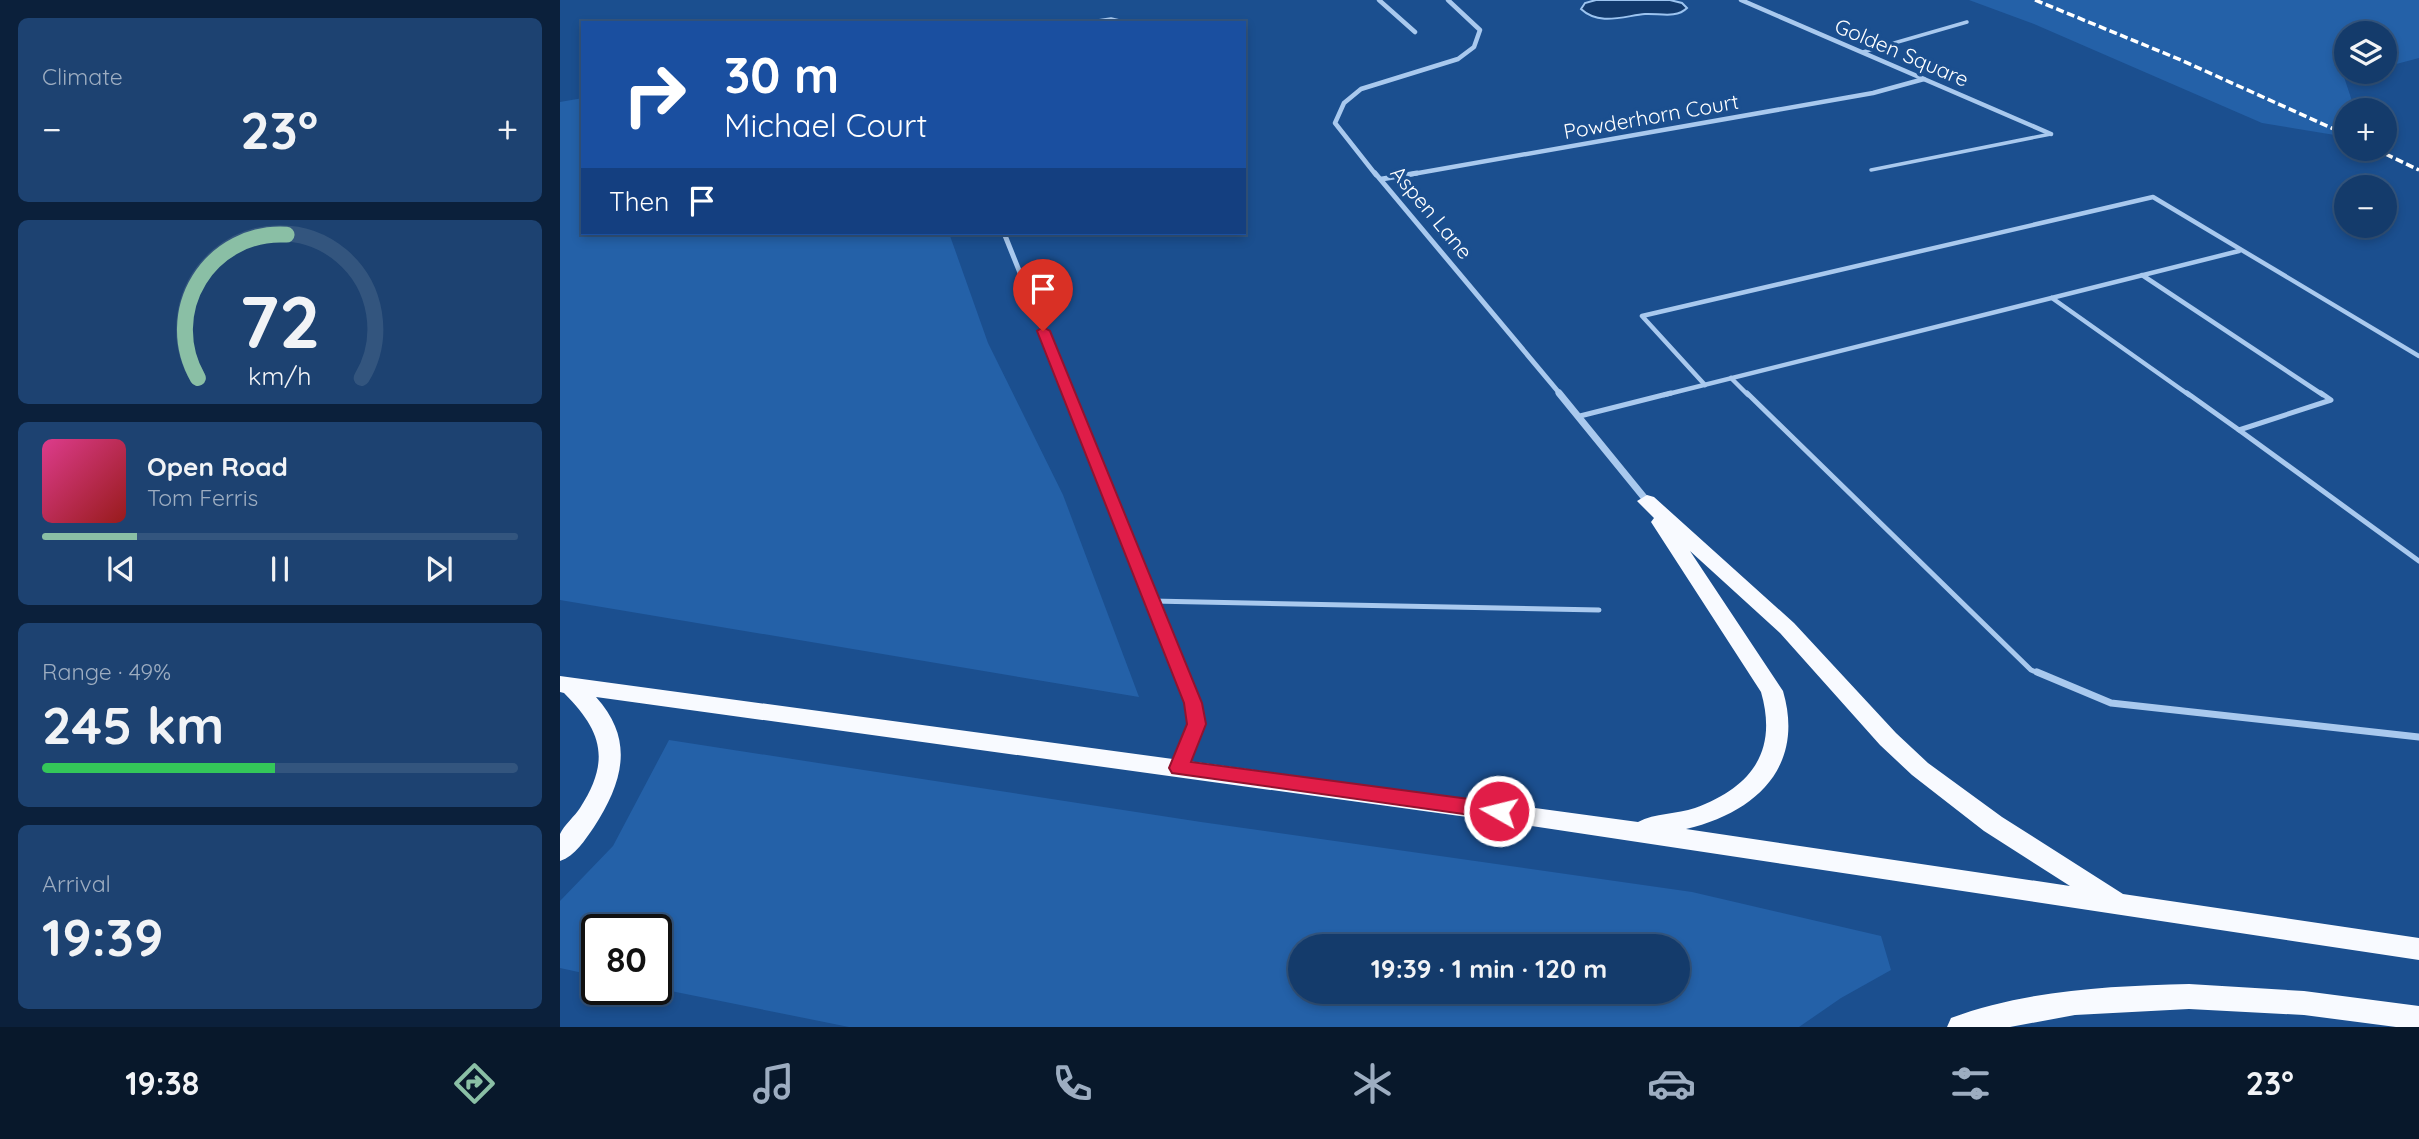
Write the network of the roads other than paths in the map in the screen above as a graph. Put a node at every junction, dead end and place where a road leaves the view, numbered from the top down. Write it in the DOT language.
graph roads {
  1 [pos="1379,0"];
  2 [pos="1448,0"];
  3 [pos="1741,0"];
  4 [pos="1098,21"];
  5 [pos="1120,21"];
  6 [pos="1967,22"];
  7 [pos="1415,32"];
  8 [pos="1863,52"];
  9 [pos="1924,79"];
  10 [pos="2052,134"];
  11 [pos="1871,170"];
  12 [pos="1382,179"];
  13 [pos="1005,235"];
  14 [pos="2239,251"];
  15 [pos="2142,275"];
  16 [pos="2052,298"];
  17 [pos="2419,356"];
  18 [pos="1731,378"];
  19 [pos="1705,385"];
  20 [pos="1580,416"];
  21 [pos="2239,430"];
  22 [pos="1647,501"];
  23 [pos="2419,561"];
  24 [pos="1152,601"];
  25 [pos="1599,610"];
  26 [pos="565,684"];
  27 [pos="2419,737"];
  28 [pos="1179,768"];
  29 [pos="1635,830"];
  30 [pos="560,851"];
  31 [pos="2120,904"];
  32 [pos="2419,948"];
  33 [pos="2419,1018"];
  34 [pos="1961,1027"];
  1 -- 7 [label="street"];
  2 -- 12 [label="street, Aspen Lane"];
  3 -- 8 [label="street, Golden Square"];
  4 -- 5 [label="lane"];
  6 -- 8 [label="lane"];
  8 -- 9 [label="street, Golden Square"];
  9 -- 10 [label="street, Golden Square"];
  9 -- 12 [label="street, Powderhorn Court"];
  10 -- 11 [label="lane"];
  12 -- 20 [label="street, Aspen Lane"];
  13 -- 24 [label="street"];
  14 -- 15 [label="lane"];
  14 -- 17 [label="lane"];
  14 -- 19 [label="lane"];
  15 -- 16 [label="lane"];
  15 -- 21 [label="lane"];
  16 -- 18 [label="lane"];
  16 -- 21 [label="lane"];
  18 -- 19 [label="lane"];
  18 -- 27 [label="lane"];
  19 -- 20 [label="lane"];
  20 -- 22 [label="street, Aspen Lane"];
  21 -- 23 [label="lane"];
  22 -- 29 [label="highway"];
  22 -- 31 [label="highway"];
  24 -- 25 [label="lane"];
  24 -- 28 [label="street"];
  26 -- 28 [label="highway"];
  26 -- 30 [label="highway"];
  28 -- 29 [label="highway"];
  29 -- 31 [label="highway"];
  31 -- 32 [label="highway"];
  33 -- 34 [label="highway"];
}
